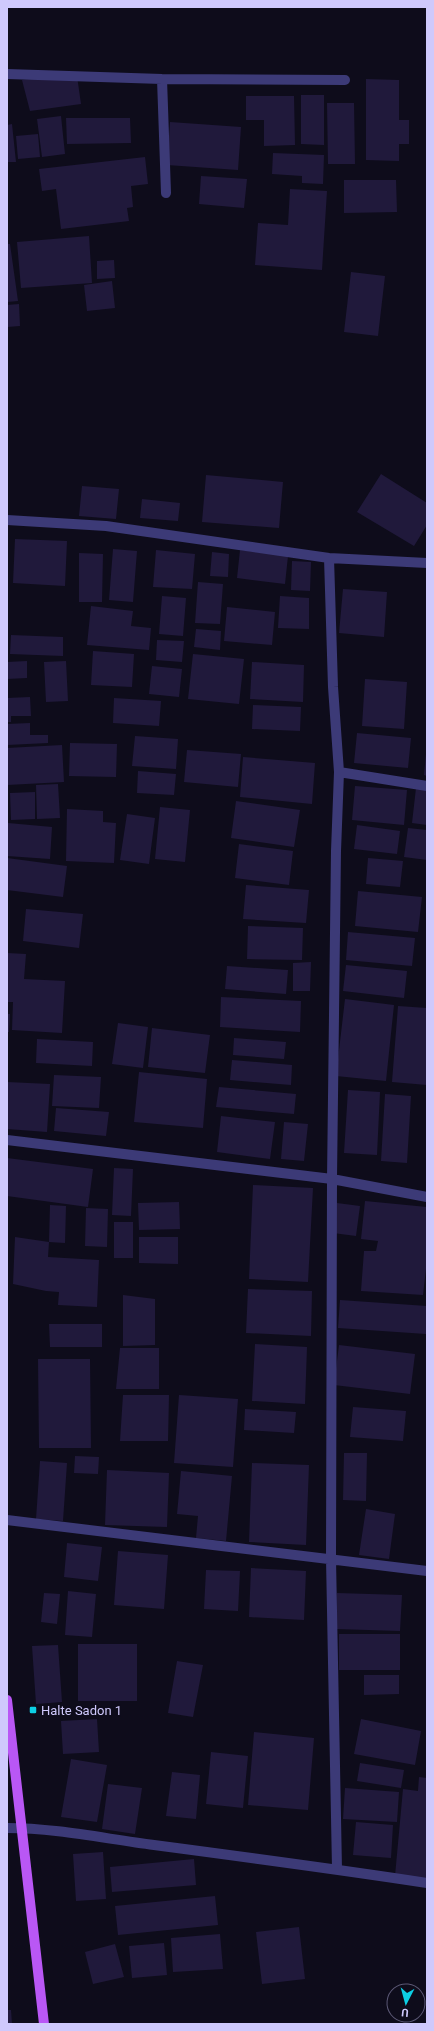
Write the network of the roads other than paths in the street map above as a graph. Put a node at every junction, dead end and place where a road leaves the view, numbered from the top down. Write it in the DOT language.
graph roads {
  1 [pos="7,74"];
  2 [pos="162,79"];
  3 [pos="345,80"];
  4 [pos="166,193"];
  5 [pos="7,520"];
  6 [pos="329,558"];
  7 [pos="427,563"];
  8 [pos="339,772"];
  9 [pos="427,786"];
  10 [pos="7,1140"];
  11 [pos="332,1179"];
  12 [pos="427,1197"];
  13 [pos="7,1520"];
  14 [pos="331,1559"];
  15 [pos="427,1572"];
  16 [pos="7,1700"];
  17 [pos="7,1828"];
  18 [pos="23,1828"];
  19 [pos="337,1869"];
  20 [pos="427,1883"];
  21 [pos="44,2024"];
  1 -- 2 [label="street"];
  2 -- 3 [label="street"];
  2 -- 4 [label="street"];
  5 -- 6 [label="street"];
  6 -- 7 [label="street"];
  6 -- 8 [label="street"];
  8 -- 9 [label="street"];
  8 -- 11 [label="street"];
  10 -- 11 [label="street"];
  11 -- 12 [label="street"];
  11 -- 14 [label="street"];
  13 -- 14 [label="street"];
  14 -- 15 [label="street"];
  14 -- 19 [label="street"];
  16 -- 18 [label="main road"];
  17 -- 18 [label="street"];
  18 -- 19 [label="street"];
  18 -- 21 [label="main road"];
  19 -- 20 [label="street"];
}
